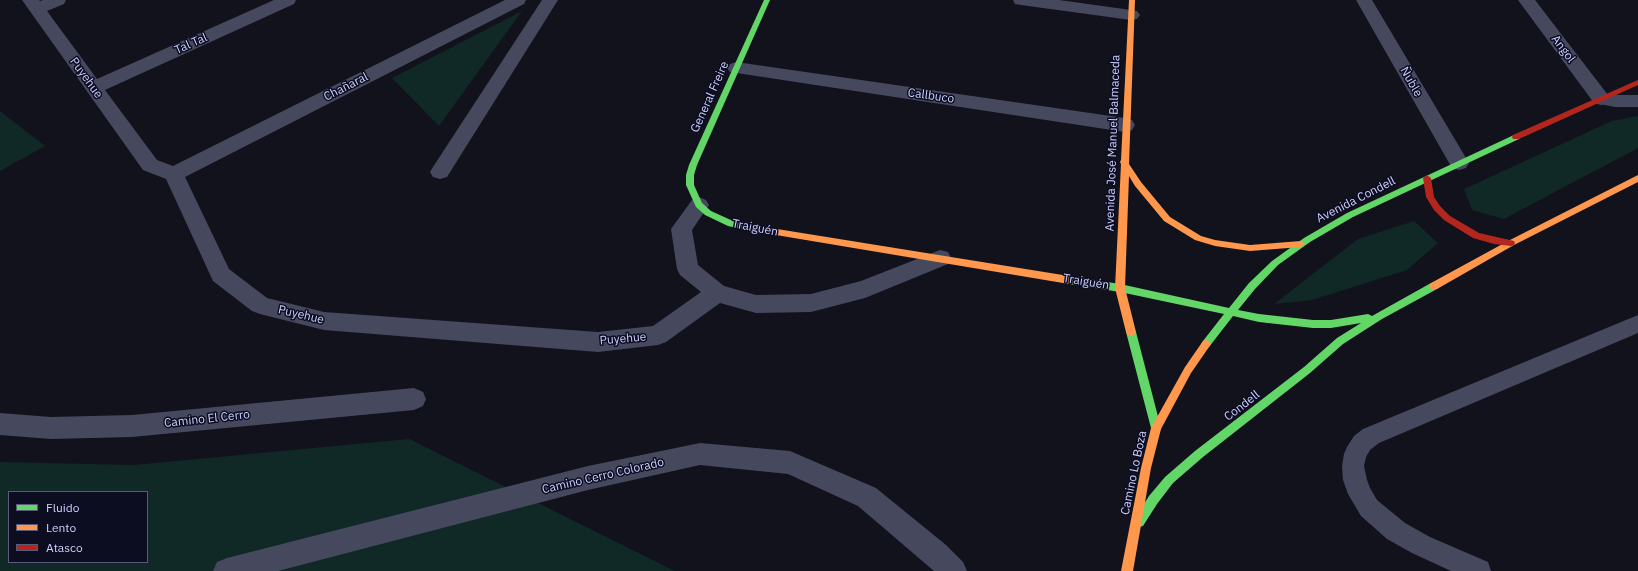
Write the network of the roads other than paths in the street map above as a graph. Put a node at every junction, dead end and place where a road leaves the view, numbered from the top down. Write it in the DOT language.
graph roads {
  1 [pos="58,0"];
  2 [pos="288,0"];
  3 [pos="518,0"];
  4 [pos="550,0"];
  5 [pos="767,0"];
  6 [pos="1021,0"];
  7 [pos="1364,0"];
  8 [pos="1526,0"];
  9 [pos="33,4"];
  10 [pos="1131,7"];
  11 [pos="736,68"];
  12 [pos="1638,82"];
  13 [pos="93,88"];
  14 [pos="1601,98"];
  15 [pos="1638,101"];
  16 [pos="1126,125"];
  17 [pos="1124,162"];
  18 [pos="1459,163"];
  19 [pos="440,172"];
  20 [pos="174,174"];
  21 [pos="1427,178"];
  22 [pos="1638,178"];
  23 [pos="700,204"];
  24 [pos="1302,243"];
  25 [pos="1511,243"];
  26 [pos="940,258"];
  27 [pos="1120,288"];
  28 [pos="717,293"];
  29 [pos="1231,312"];
  30 [pos="1379,316"];
  31 [pos="1638,324"];
  32 [pos="414,399"];
  33 [pos="0,424"];
  34 [pos="1156,428"];
  35 [pos="1134,530"];
  36 [pos="227,571"];
  37 [pos="953,571"];
  38 [pos="1127,571"];
  39 [pos="1479,571"];
  1 -- 9 [label="street"];
  2 -- 13 [label="street, Tal Tal"];
  3 -- 20 [label="street, Chañaral"];
  4 -- 19 [label="street"];
  5 -- 11 [label="main road, General Freire"];
  6 -- 10 [label="street"];
  7 -- 18 [label="street, Ñuble"];
  8 -- 14 [label="street, Angol"];
  9 -- 13 [label="street, Puyehue"];
  10 -- 16 [label="main road, Avenida José Manuel Balmaceda"];
  11 -- 16 [label="street, Callbuco"];
  11 -- 23 [label="main road, General Freire"];
  12 -- 14 [label="main road, Avenida Condell"];
  13 -- 20 [label="street, Puyehue"];
  14 -- 15 [label="lane"];
  14 -- 18 [label="main road, Avenida Condell"];
  16 -- 17 [label="main road, Avenida José Manuel Balmaceda"];
  17 -- 24 [label="main road"];
  17 -- 27 [label="main road, Avenida José Manuel Balmaceda"];
  18 -- 21 [label="main road, Avenida Condell"];
  20 -- 28 [label="street, Puyehue"];
  21 -- 24 [label="main road, Avenida Condell"];
  21 -- 25 [label="main road"];
  22 -- 25 [label="main road"];
  23 -- 26 [label="main road, Traiguén"];
  23 -- 28 [label="street"];
  24 -- 29 [label="main road, Avenida Condell"];
  25 -- 30 [label="main road"];
  26 -- 27 [label="main road, Traiguén"];
  26 -- 28 [label="street"];
  27 -- 29 [label="main road, Traiguén"];
  27 -- 34 [label="main road, Camino Lo Boza"];
  29 -- 30 [label="main road, Traiguén"];
  29 -- 34 [label="main road, Avenida Condell"];
  30 -- 35 [label="main road, Condell"];
  31 -- 39 [label="lane"];
  32 -- 33 [label="street, Camino El Cerro"];
  34 -- 35 [label="main road, Camino Lo Boza"];
  35 -- 38 [label="main road, Camino Lo Boza"];
  36 -- 37 [label="street, Camino Cerro Colorado"];
}
